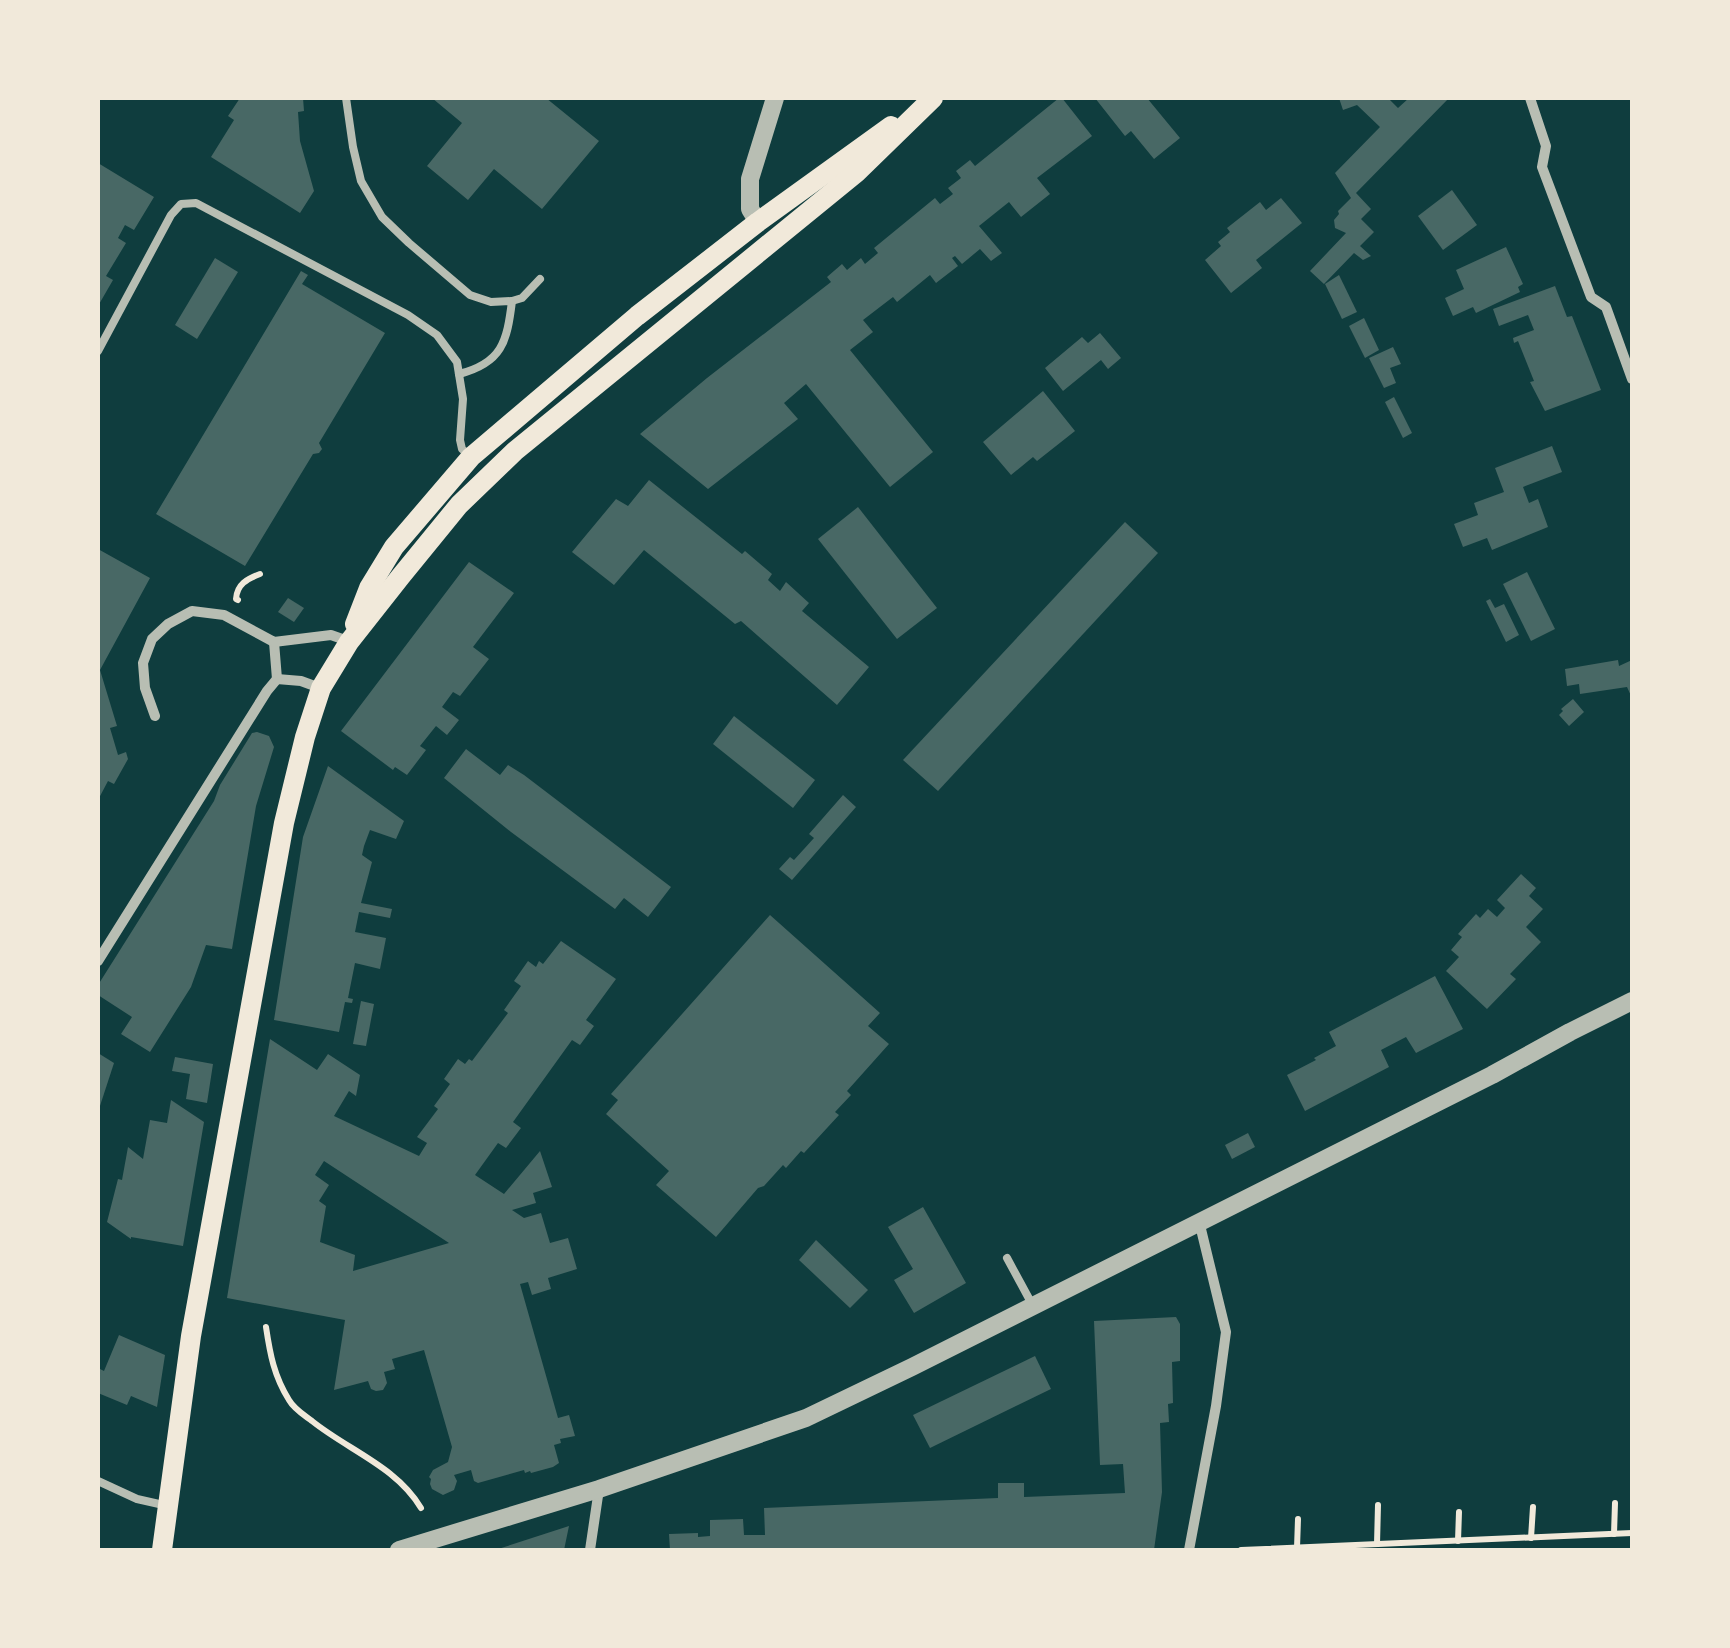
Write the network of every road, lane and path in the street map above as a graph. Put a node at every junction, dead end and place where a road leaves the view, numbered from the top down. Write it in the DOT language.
graph roads {
  1 [pos="346,98"];
  2 [pos="776,98"];
  3 [pos="1530,98"];
  4 [pos="930,100"];
  5 [pos="758,222"];
  6 [pos="540,280"];
  7 [pos="512,302"];
  8 [pos="98,351"];
  9 [pos="460,374"];
  10 [pos="1632,378"];
  11 [pos="470,457"];
  12 [pos="260,574"];
  13 [pos="236,599"];
  14 [pos="274,642"];
  15 [pos="349,642"];
  16 [pos="277,679"];
  17 [pos="321,688"];
  18 [pos="154,716"];
  19 [pos="98,962"];
  20 [pos="1629,1006"];
  21 [pos="1199,1221"];
  22 [pos="1007,1258"];
  23 [pos="1032,1306"];
  24 [pos="266,1326"];
  25 [pos="98,1482"];
  26 [pos="600,1489"];
  27 [pos="1615,1503"];
  28 [pos="1378,1505"];
  29 [pos="168,1506"];
  30 [pos="1533,1507"];
  31 [pos="421,1508"];
  32 [pos="1458,1512"];
  33 [pos="1298,1519"];
  34 [pos="1614,1534"];
  35 [pos="1632,1534"];
  36 [pos="1531,1538"];
  37 [pos="1458,1541"];
  38 [pos="1378,1544"];
  39 [pos="1296,1548"];
  40 [pos="162,1550"];
  41 [pos="399,1550"];
  42 [pos="590,1550"];
  43 [pos="1189,1550"];
  44 [pos="1241,1550"];
  1 -- 7 [label="lane"];
  2 -- 5 [label="street"];
  3 -- 10 [label="street"];
  4 -- 5 [label="main road"];
  4 -- 15 [label="main road"];
  5 -- 11 [label="main road"];
  6 -- 7 [label="lane"];
  7 -- 9 [label="lane"];
  8 -- 9 [label="lane"];
  9 -- 11 [label="lane"];
  11 -- 15 [label="main road"];
  12 -- 13 [label="path"];
  14 -- 15 [label="street"];
  14 -- 16 [label="street"];
  14 -- 18 [label="street"];
  15 -- 17 [label="main road"];
  16 -- 17 [label="street"];
  16 -- 19 [label="street"];
  17 -- 29 [label="main road"];
  20 -- 21 [label="street"];
  21 -- 23 [label="street"];
  21 -- 43 [label="street"];
  22 -- 23 [label="lane"];
  23 -- 26 [label="street"];
  24 -- 31 [label="path"];
  25 -- 29 [label="lane"];
  26 -- 41 [label="street"];
  26 -- 42 [label="street"];
  27 -- 34 [label="path"];
  28 -- 38 [label="path"];
  29 -- 40 [label="main road"];
  30 -- 36 [label="path"];
  32 -- 37 [label="path"];
  33 -- 39 [label="path"];
  34 -- 35 [label="path"];
  34 -- 36 [label="path"];
  36 -- 37 [label="path"];
  37 -- 38 [label="path"];
  38 -- 39 [label="path"];
  39 -- 44 [label="path"];
}
